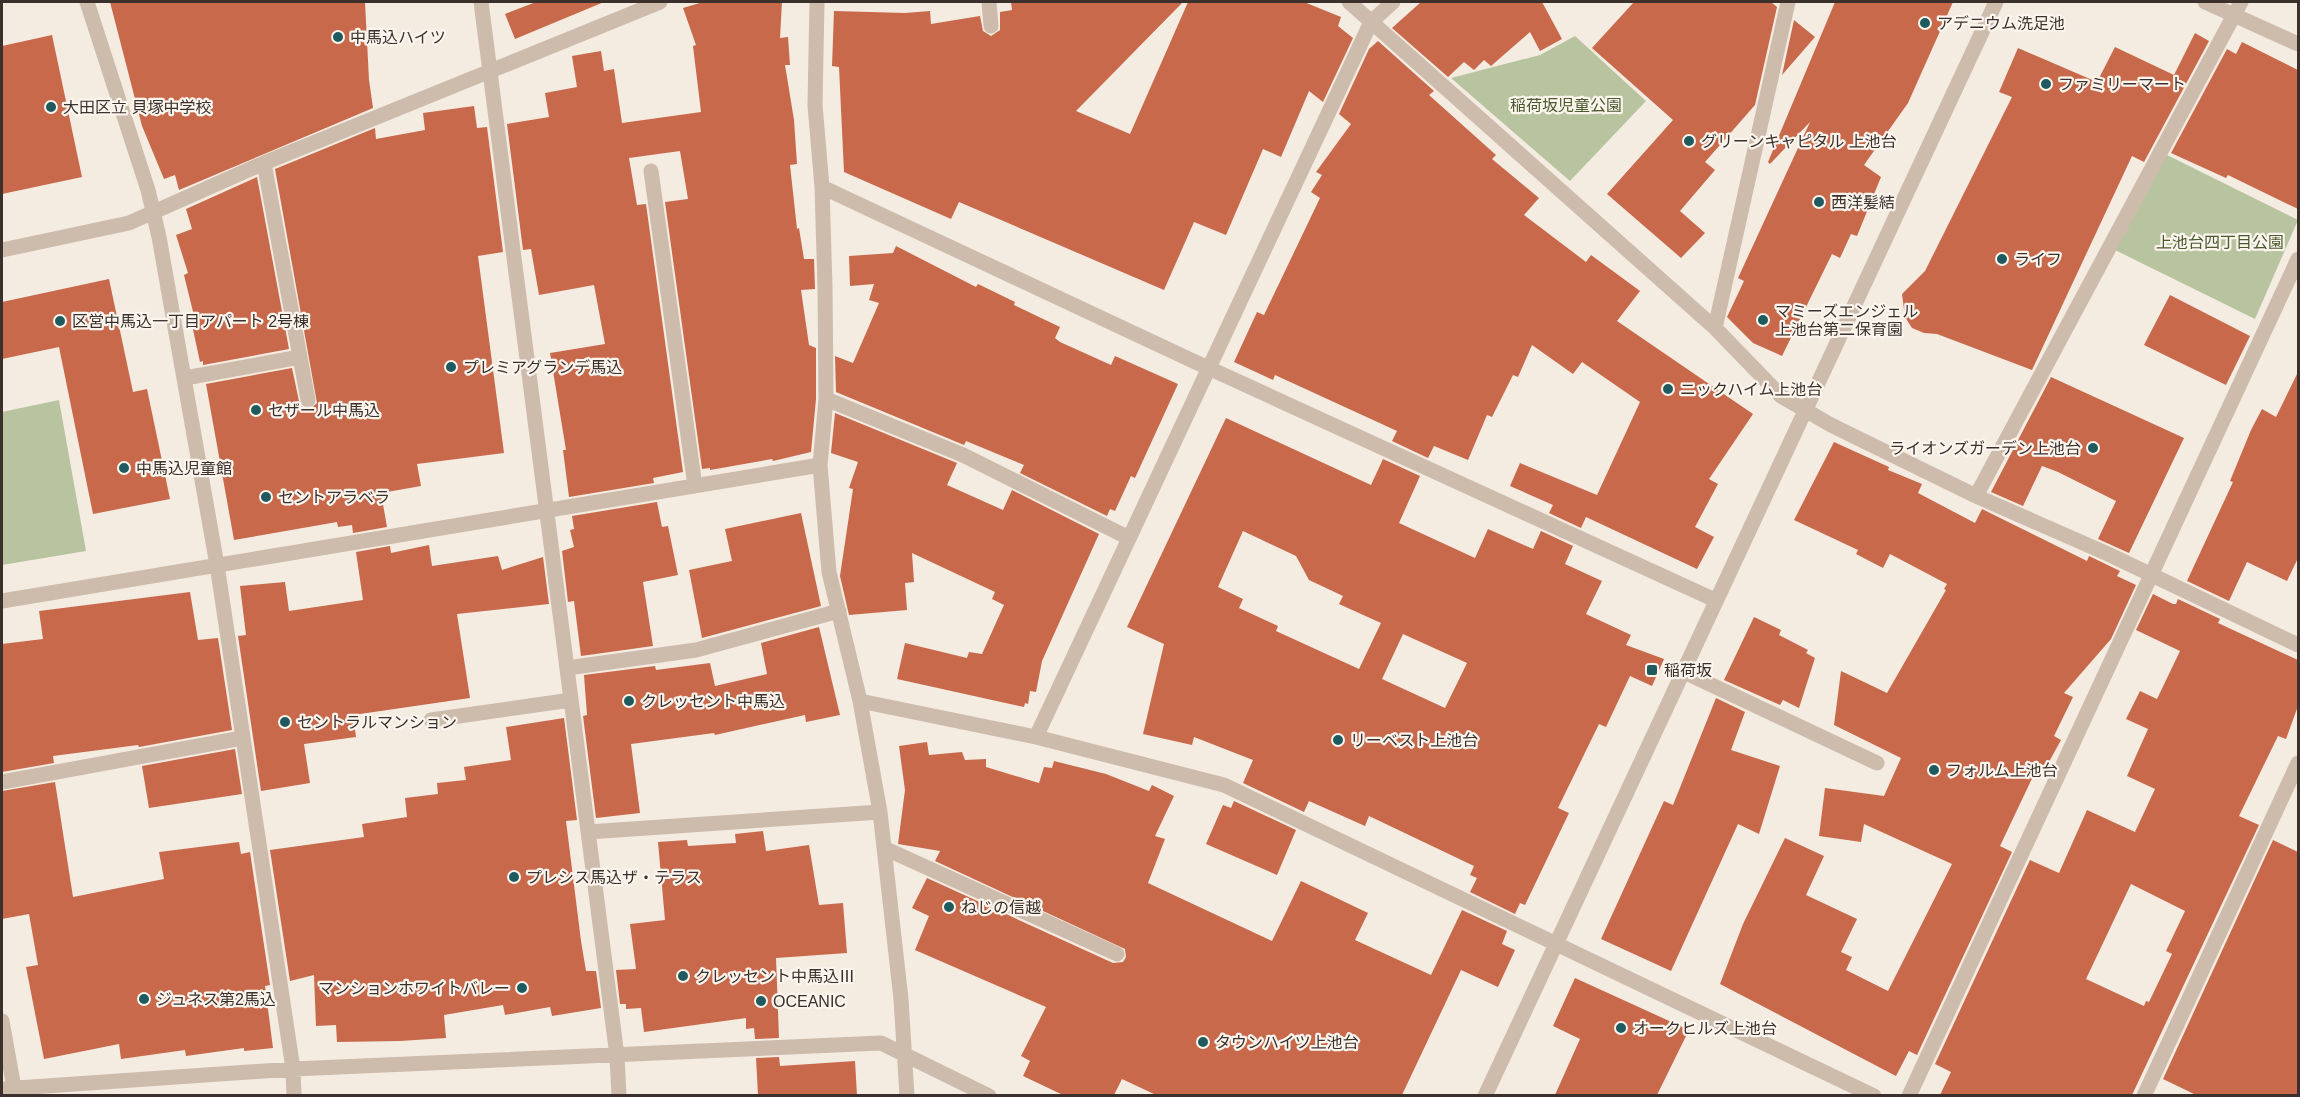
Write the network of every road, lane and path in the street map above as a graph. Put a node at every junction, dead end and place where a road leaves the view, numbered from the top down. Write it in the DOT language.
graph roads {
  1 [pos="87,2"];
  2 [pos="481,2"];
  3 [pos="660,2"];
  4 [pos="818,2"];
  5 [pos="989,2"];
  6 [pos="1349,2"];
  7 [pos="1393,2"];
  8 [pos="1788,2"];
  9 [pos="1996,2"];
  10 [pos="2205,2"];
  11 [pos="2237,8"];
  12 [pos="1371,22"];
  13 [pos="992,26"];
  14 [pos="2298,44"];
  15 [pos="491,72"];
  16 [pos="264,163"];
  17 [pos="651,171"];
  18 [pos="822,187"];
  19 [pos="153,213"];
  20 [pos="2,250"];
  21 [pos="2298,259"];
  22 [pos="1715,328"];
  23 [pos="300,357"];
  24 [pos="1209,368"];
  25 [pos="185,378"];
  26 [pos="826,399"];
  27 [pos="308,400"];
  28 [pos="1806,412"];
  29 [pos="820,465"];
  30 [pos="695,486"];
  31 [pos="1976,496"];
  32 [pos="546,511"];
  33 [pos="1129,538"];
  34 [pos="217,565"];
  35 [pos="2153,576"];
  36 [pos="1715,600"];
  37 [pos="2,601"];
  38 [pos="839,611"];
  39 [pos="2298,645"];
  40 [pos="567,668"];
  41 [pos="1682,671"];
  42 [pos="571,700"];
  43 [pos="860,701"];
  44 [pos="431,720"];
  45 [pos="1036,737"];
  46 [pos="242,738"];
  47 [pos="1877,763"];
  48 [pos="2298,763"];
  49 [pos="2,782"];
  50 [pos="880,812"];
  51 [pos="588,832"];
  52 [pos="884,848"];
  53 [pos="1558,944"];
  54 [pos="1118,954"];
  55 [pos="2,1021"];
  56 [pos="906,1054"];
  57 [pos="617,1056"];
  58 [pos="293,1069"];
  59 [pos="8,1089"];
  60 [pos="294,1095"];
  61 [pos="619,1095"];
  62 [pos="907,1095"];
  63 [pos="989,1095"];
  64 [pos="1485,1095"];
  65 [pos="1874,1095"];
  66 [pos="1909,1095"];
  67 [pos="2144,1095"];
  1 -- 19 [label="street"];
  2 -- 15 [label="street"];
  3 -- 15 [label="street"];
  4 -- 18 [label="street"];
  5 -- 13 [label="street"];
  6 -- 12 [label="street"];
  7 -- 12 [label="street"];
  8 -- 22 [label="street"];
  9 -- 28 [label="street"];
  10 -- 11 [label="street"];
  11 -- 14 [label="street"];
  11 -- 31 [label="street"];
  12 -- 22 [label="street"];
  12 -- 24 [label="street"];
  15 -- 16 [label="street"];
  15 -- 32 [label="street"];
  16 -- 19 [label="street"];
  16 -- 23 [label="street"];
  17 -- 30 [label="street"];
  18 -- 24 [label="street"];
  18 -- 26 [label="street"];
  19 -- 20 [label="street"];
  19 -- 25 [label="street"];
  21 -- 35 [label="street"];
  22 -- 28 [label="street"];
  23 -- 25 [label="street"];
  23 -- 27 [label="street"];
  24 -- 33 [label="street"];
  24 -- 36 [label="street"];
  25 -- 34 [label="street"];
  26 -- 29 [label="street"];
  26 -- 33 [label="street"];
  28 -- 31 [label="street"];
  28 -- 36 [label="street"];
  29 -- 30 [label="street"];
  29 -- 38 [label="street"];
  30 -- 32 [label="street"];
  31 -- 35 [label="street"];
  32 -- 34 [label="street"];
  32 -- 40 [label="street"];
  33 -- 45 [label="street"];
  34 -- 37 [label="street"];
  34 -- 46 [label="street"];
  35 -- 39 [label="street"];
  35 -- 66 [label="street"];
  36 -- 41 [label="street"];
  38 -- 40 [label="street"];
  38 -- 43 [label="street"];
  40 -- 42 [label="street"];
  41 -- 47 [label="street"];
  41 -- 53 [label="street"];
  42 -- 44 [label="street"];
  42 -- 51 [label="street"];
  43 -- 45 [label="street"];
  43 -- 50 [label="street"];
  45 -- 53 [label="street"];
  46 -- 49 [label="street"];
  46 -- 58 [label="street"];
  48 -- 67 [label="street"];
  50 -- 51 [label="street"];
  50 -- 52 [label="street"];
  51 -- 57 [label="street"];
  52 -- 54 [label="street"];
  52 -- 56 [label="street"];
  53 -- 64 [label="street"];
  53 -- 65 [label="street"];
  55 -- 59 [label="street"];
  56 -- 57 [label="street"];
  56 -- 62 [label="street"];
  56 -- 63 [label="street"];
  57 -- 58 [label="street"];
  57 -- 61 [label="street"];
  58 -- 59 [label="street"];
  58 -- 60 [label="street"];
}
